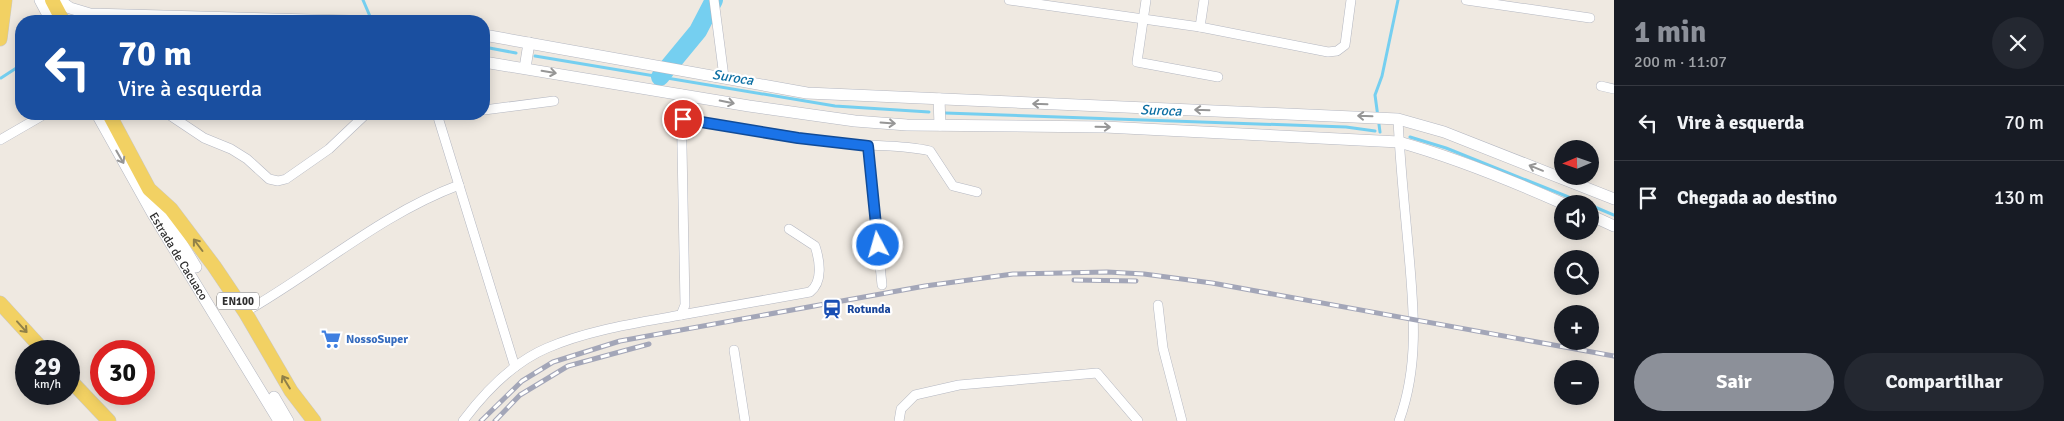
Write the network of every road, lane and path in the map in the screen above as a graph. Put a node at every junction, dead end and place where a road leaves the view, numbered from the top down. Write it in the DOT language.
graph roads {
  1 [pos="5,0"];
  2 [pos="40,0"];
  3 [pos="52,0"];
  4 [pos="59,0"];
  5 [pos="714,0"];
  6 [pos="1009,0"];
  7 [pos="1146,0"];
  8 [pos="1204,0"];
  9 [pos="1351,0"];
  10 [pos="1466,0"];
  11 [pos="1053,4"];
  12 [pos="48,15"];
  13 [pos="60,15"];
  14 [pos="127,15"];
  15 [pos="1590,18"];
  16 [pos="1142,20"];
  17 [pos="1200,27"];
  18 [pos="490,36"];
  19 [pos="0,39"];
  20 [pos="529,44"];
  21 [pos="490,63"];
  22 [pos="524,68"];
  23 [pos="1218,77"];
  24 [pos="724,78"];
  25 [pos="1601,86"];
  26 [pos="1614,89"];
  27 [pos="682,94"];
  28 [pos="939,99"];
  29 [pos="554,101"];
  30 [pos="490,109"];
  31 [pos="683,119"];
  32 [pos="1398,119"];
  33 [pos="35,120"];
  34 [pos="101,120"];
  35 [pos="112,120"];
  36 [pos="177,120"];
  37 [pos="359,120"];
  38 [pos="439,120"];
  39 [pos="940,125"];
  40 [pos="0,140"];
  41 [pos="1399,142"];
  42 [pos="868,146"];
  43 [pos="459,185"];
  44 [pos="149,189"];
  45 [pos="977,192"];
  46 [pos="1614,199"];
  47 [pos="1554,200"];
  48 [pos="1599,219"];
  49 [pos="1614,226"];
  50 [pos="789,229"];
  51 [pos="882,285"];
  52 [pos="0,303"];
  53 [pos="1158,305"];
  54 [pos="245,312"];
  55 [pos="682,315"];
  56 [pos="34,340"];
  57 [pos="734,350"];
  58 [pos="515,367"];
  59 [pos="80,391"];
  60 [pos="109,421"];
  61 [pos="279,421"];
  62 [pos="288,421"];
  63 [pos="314,421"];
  64 [pos="463,421"];
  65 [pos="746,421"];
  66 [pos="898,421"];
  67 [pos="1138,421"];
  68 [pos="1182,421"];
  69 [pos="1399,421"];
  1 -- 19 [label="main road"];
  2 -- 12 [label="main road"];
  3 -- 13 [label="main road"];
  4 -- 14 [label="main road"];
  5 -- 24 [label="street"];
  6 -- 11 [label="street"];
  7 -- 16 [label="street"];
  8 -- 17 [label="street"];
  9 -- 17 [label="street"];
  10 -- 15 [label="street"];
  11 -- 16 [label="street"];
  16 -- 17 [label="street"];
  16 -- 23 [label="street"];
  18 -- 20 [label="main road"];
  20 -- 22 [label="main road"];
  20 -- 24 [label="main road"];
  21 -- 22 [label="main road"];
  22 -- 27 [label="main road, one-way"];
  24 -- 28 [label="main road"];
  25 -- 26 [label="street"];
  27 -- 31 [label="street"];
  27 -- 39 [label="main road, one-way"];
  32 -- 28 [label="main road, one-way"];
  28 -- 39 [label="main road"];
  29 -- 30 [label="street"];
  31 -- 42 [label="street"];
  31 -- 55 [label="street"];
  32 -- 41 [label="street"];
  46 -- 32 [label="main road, one-way"];
  33 -- 40 [label="street"];
  34 -- 61 [label="main road, Estrada de Cacuaco, one-way"];
  35 -- 44 [label="main road, Estrada de Cacuaco / EN100"];
  36 -- 37 [label="street"];
  38 -- 43 [label="street"];
  39 -- 41 [label="main road, one-way"];
  41 -- 47 [label="main road"];
  41 -- 69 [label="street"];
  42 -- 45 [label="street"];
  42 -- 51 [label="street"];
  43 -- 54 [label="street"];
  43 -- 58 [label="street"];
  54 -- 44 [label="main road, EN100, one-way"];
  44 -- 62 [label="main road, Estrada de Cacuaco"];
  48 -- 49 [label="main road"];
  50 -- 55 [label="street"];
  52 -- 56 [label="main road, one-way"];
  53 -- 68 [label="street"];
  63 -- 54 [label="main road, EN100, one-way"];
  55 -- 58 [label="street"];
  57 -- 65 [label="street"];
  58 -- 64 [label="street"];
  59 -- 60 [label="main road"];
  66 -- 67 [label="street"];
}
